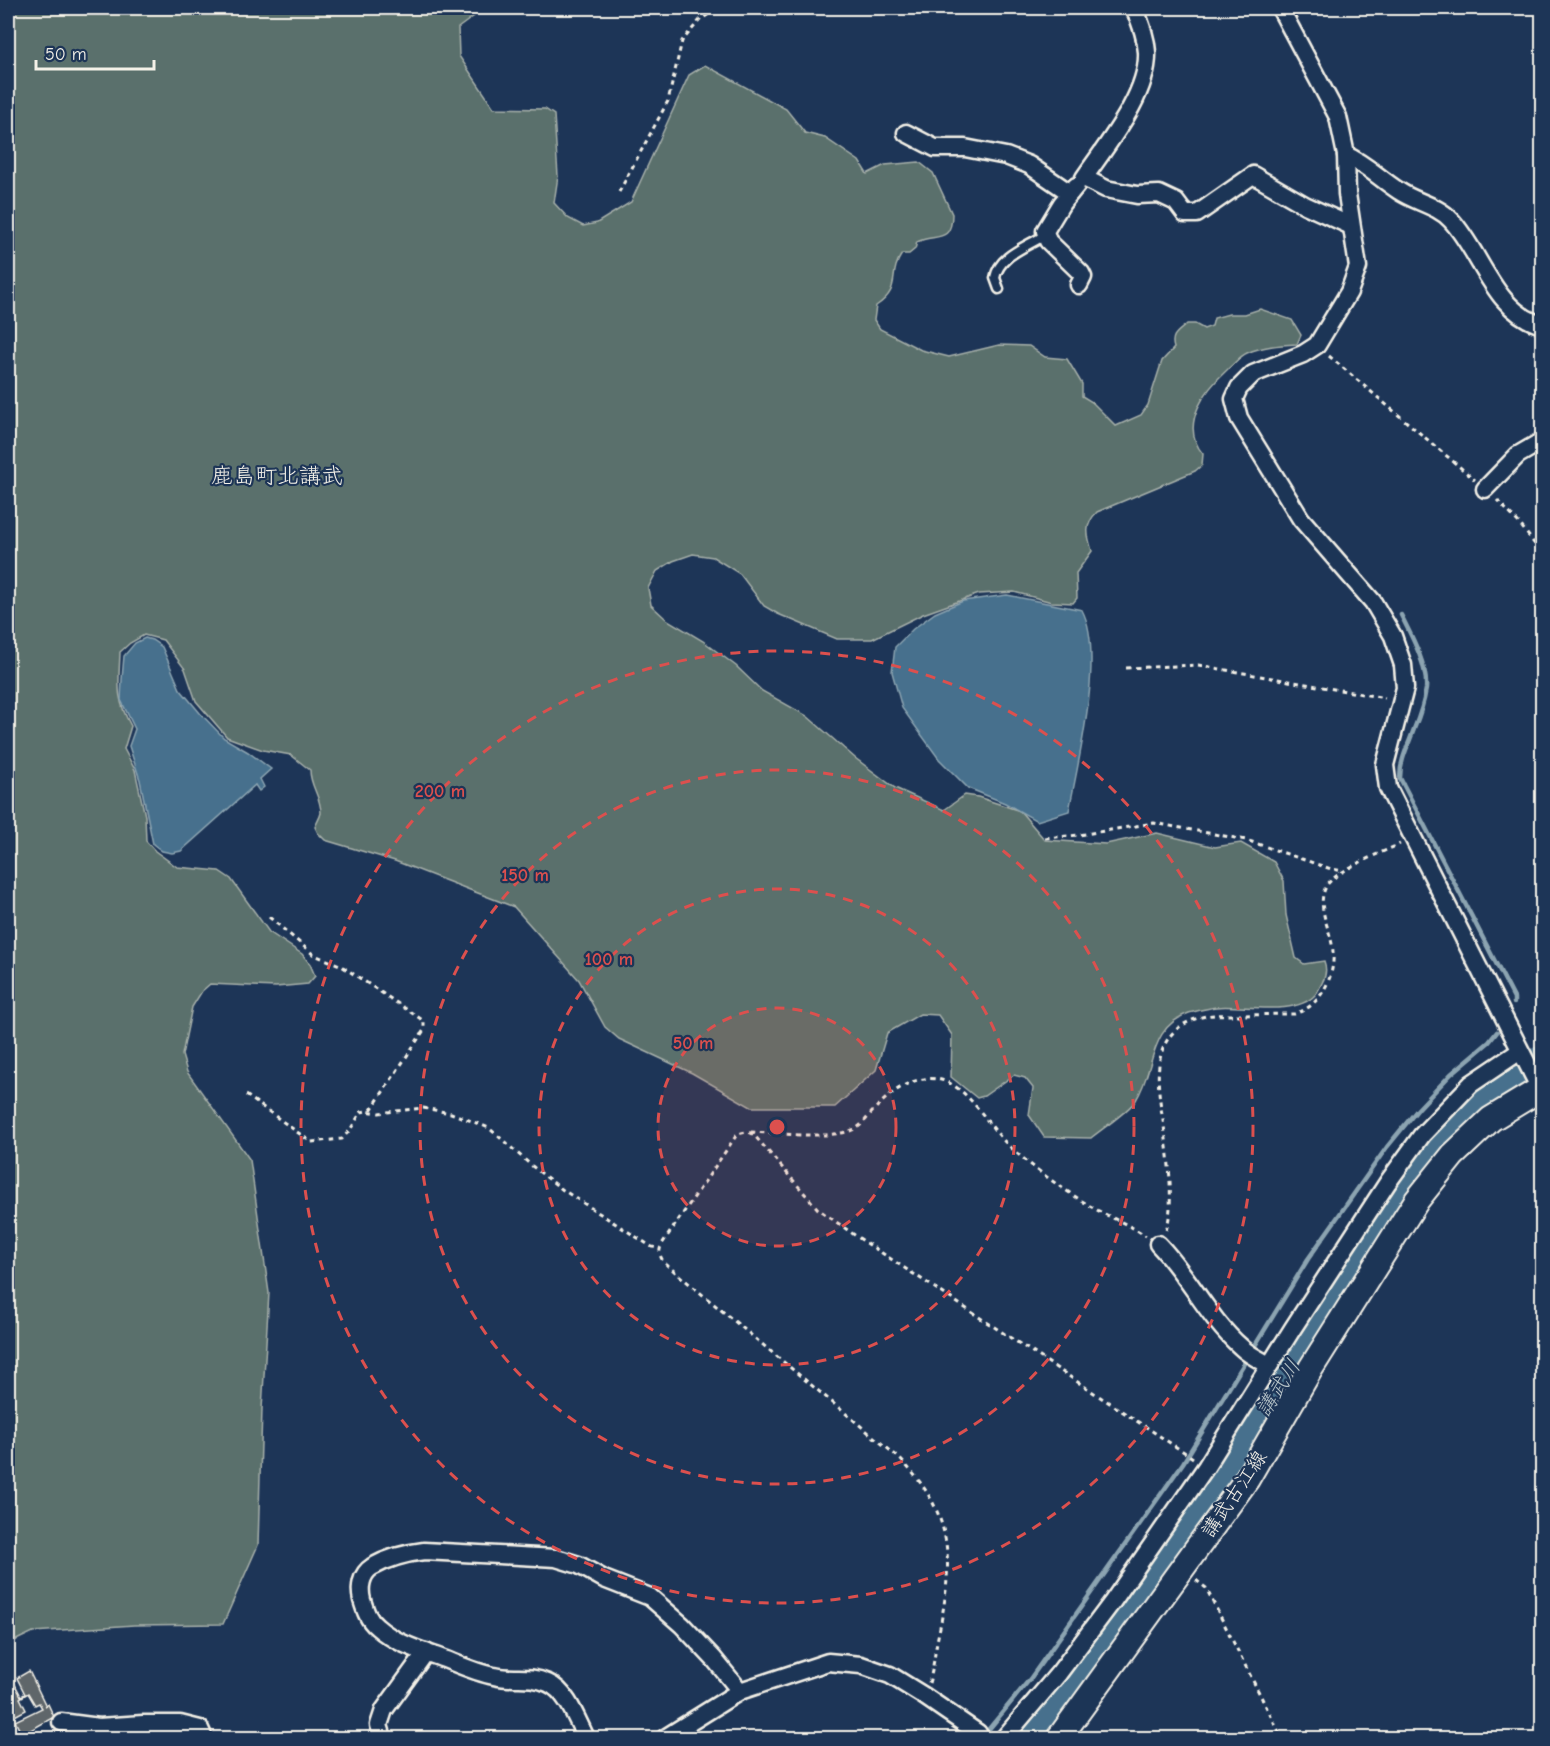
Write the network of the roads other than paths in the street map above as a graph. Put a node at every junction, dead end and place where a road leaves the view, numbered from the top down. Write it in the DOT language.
graph roads {
  1 [pos="1134,8"];
  2 [pos="1280,8"];
  3 [pos="906,133"];
  4 [pos="1346,155"];
  5 [pos="1084,178"];
  6 [pos="1071,193"];
  7 [pos="1351,226"];
  8 [pos="1045,235"];
  9 [pos="1079,285"];
  10 [pos="999,289"];
  11 [pos="1542,325"];
  12 [pos="1542,441"];
  13 [pos="1485,489"];
  14 [pos="1521,1053"];
  15 [pos="1539,1085"];
  16 [pos="1158,1244"];
  17 [pos="1269,1365"];
  18 [pos="426,1652"];
  19 [pos="740,1691"];
  20 [pos="61,1722"];
  21 [pos="204,1738"];
  22 [pos="383,1738"];
  23 [pos="586,1738"];
  24 [pos="665,1738"];
  25 [pos="980,1738"];
  26 [pos="1004,1738"];
  27 [pos="1059,1738"];
  1 -- 5 [label="street"];
  2 -- 4 [label="street"];
  3 -- 6 [label="street"];
  4 -- 7 [label="street"];
  4 -- 11 [label="street"];
  5 -- 6 [label="street"];
  5 -- 7 [label="street"];
  6 -- 8 [label="street"];
  7 -- 14 [label="street"];
  8 -- 9 [label="street"];
  8 -- 10 [label="lane"];
  12 -- 13 [label="street"];
  14 -- 15 [label="street"];
  14 -- 17 [label="street"];
  15 -- 27 [label="main road, 講武古江線"];
  16 -- 17 [label="street"];
  17 -- 26 [label="street"];
  18 -- 19 [label="street"];
  18 -- 22 [label="street"];
  18 -- 23 [label="street"];
  19 -- 24 [label="street"];
  19 -- 25 [label="street"];
  20 -- 21 [label="street"];
}
